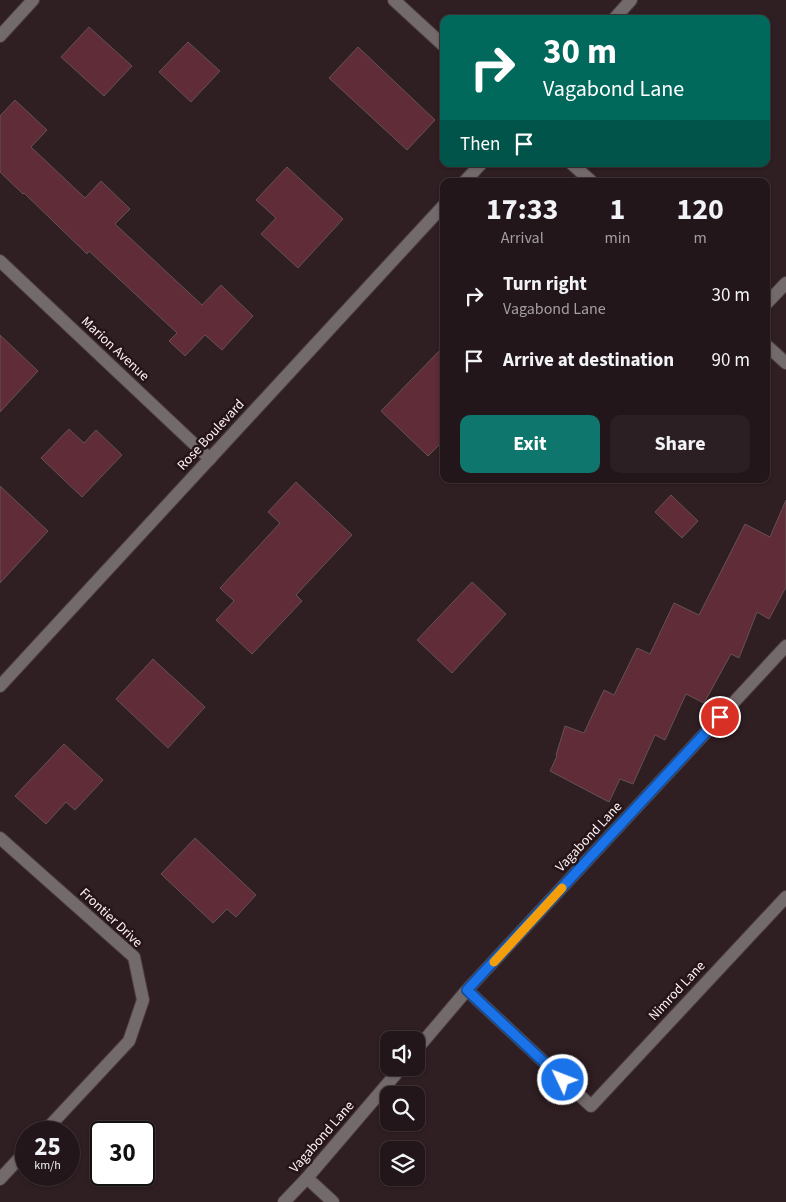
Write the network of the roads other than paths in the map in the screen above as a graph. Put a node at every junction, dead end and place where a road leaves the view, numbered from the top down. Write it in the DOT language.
graph roads {
  1 [pos="33,0"];
  2 [pos="394,0"];
  3 [pos="631,0"];
  4 [pos="618,15"];
  5 [pos="0,36"];
  6 [pos="440,42"];
  7 [pos="478,167"];
  8 [pos="575,167"];
  9 [pos="468,178"];
  10 [pos="588,178"];
  11 [pos="440,209"];
  12 [pos="0,261"];
  13 [pos="786,283"];
  14 [pos="770,300"];
  15 [pos="770,348"];
  16 [pos="786,363"];
  17 [pos="210,459"];
  18 [pos="786,646"];
  19 [pos="0,686"];
  20 [pos="0,838"];
  21 [pos="786,898"];
  22 [pos="467,990"];
  23 [pos="425,1039"];
  24 [pos="394,1076"];
  25 [pos="54,1121"];
  26 [pos="15,1163"];
  27 [pos="307,1178"];
  28 [pos="0,1179"];
  29 [pos="284,1202"];
  30 [pos="333,1202"];
  1 -- 5 [label="street"];
  2 -- 6 [label="street"];
  3 -- 4 [label="street"];
  7 -- 9 [label="street"];
  8 -- 10 [label="street"];
  11 -- 17 [label="street, Rose Boulevard"];
  12 -- 17 [label="street, Marion Avenue"];
  13 -- 14 [label="street"];
  15 -- 16 [label="street"];
  17 -- 19 [label="street, Rose Boulevard"];
  18 -- 22 [label="street, Vagabond Lane"];
  20 -- 25 [label="street, Frontier Drive"];
  21 -- 22 [label="street, Nimrod Lane"];
  22 -- 23 [label="street, Vagabond Lane"];
  24 -- 27 [label="street, Vagabond Lane"];
  26 -- 28 [label="street"];
  27 -- 29 [label="street, Vagabond Lane"];
  27 -- 30 [label="street"];
}
